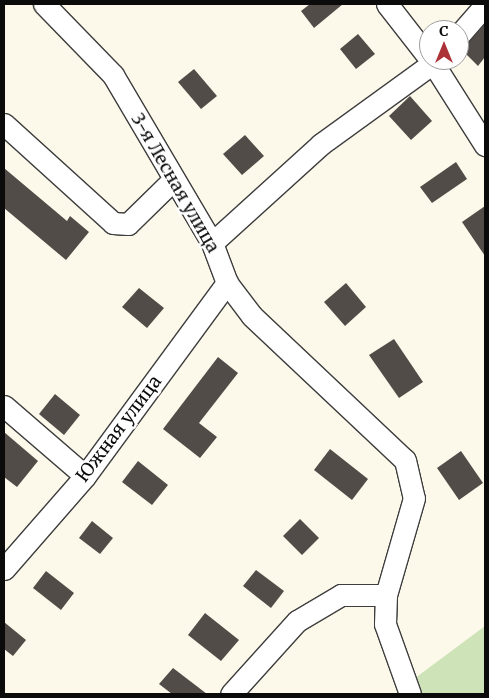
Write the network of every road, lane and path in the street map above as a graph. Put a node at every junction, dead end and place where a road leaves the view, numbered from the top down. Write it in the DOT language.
graph roads {
  1 [pos="44,4"];
  2 [pos="387,4"];
  3 [pos="485,5"];
  4 [pos="469,23"];
  5 [pos="419,44"];
  6 [pos="419,70"];
  7 [pos="438,70"];
  8 [pos="4,124"];
  9 [pos="485,145"];
  10 [pos="174,179"];
  11 [pos="212,243"];
  12 [pos="227,283"];
  13 [pos="4,406"];
  14 [pos="85,476"];
  15 [pos="4,569"];
  16 [pos="386,595"];
  17 [pos="231,694"];
  18 [pos="410,694"];
  1 -- 10 [label="street, 3-я Лесная улица"];
  2 -- 5 [label="street"];
  3 -- 4 [label="street"];
  6 -- 11 [label="street"];
  7 -- 9 [label="street"];
  8 -- 10 [label="street"];
  10 -- 11 [label="street, 3-я Лесная улица"];
  11 -- 12 [label="street, 3-я Лесная улица"];
  12 -- 14 [label="street, Южная улица"];
  12 -- 16 [label="street, 3-я Лесная улица"];
  13 -- 14 [label="street"];
  14 -- 15 [label="street, Южная улица"];
  16 -- 17 [label="street"];
  16 -- 18 [label="street"];
}
